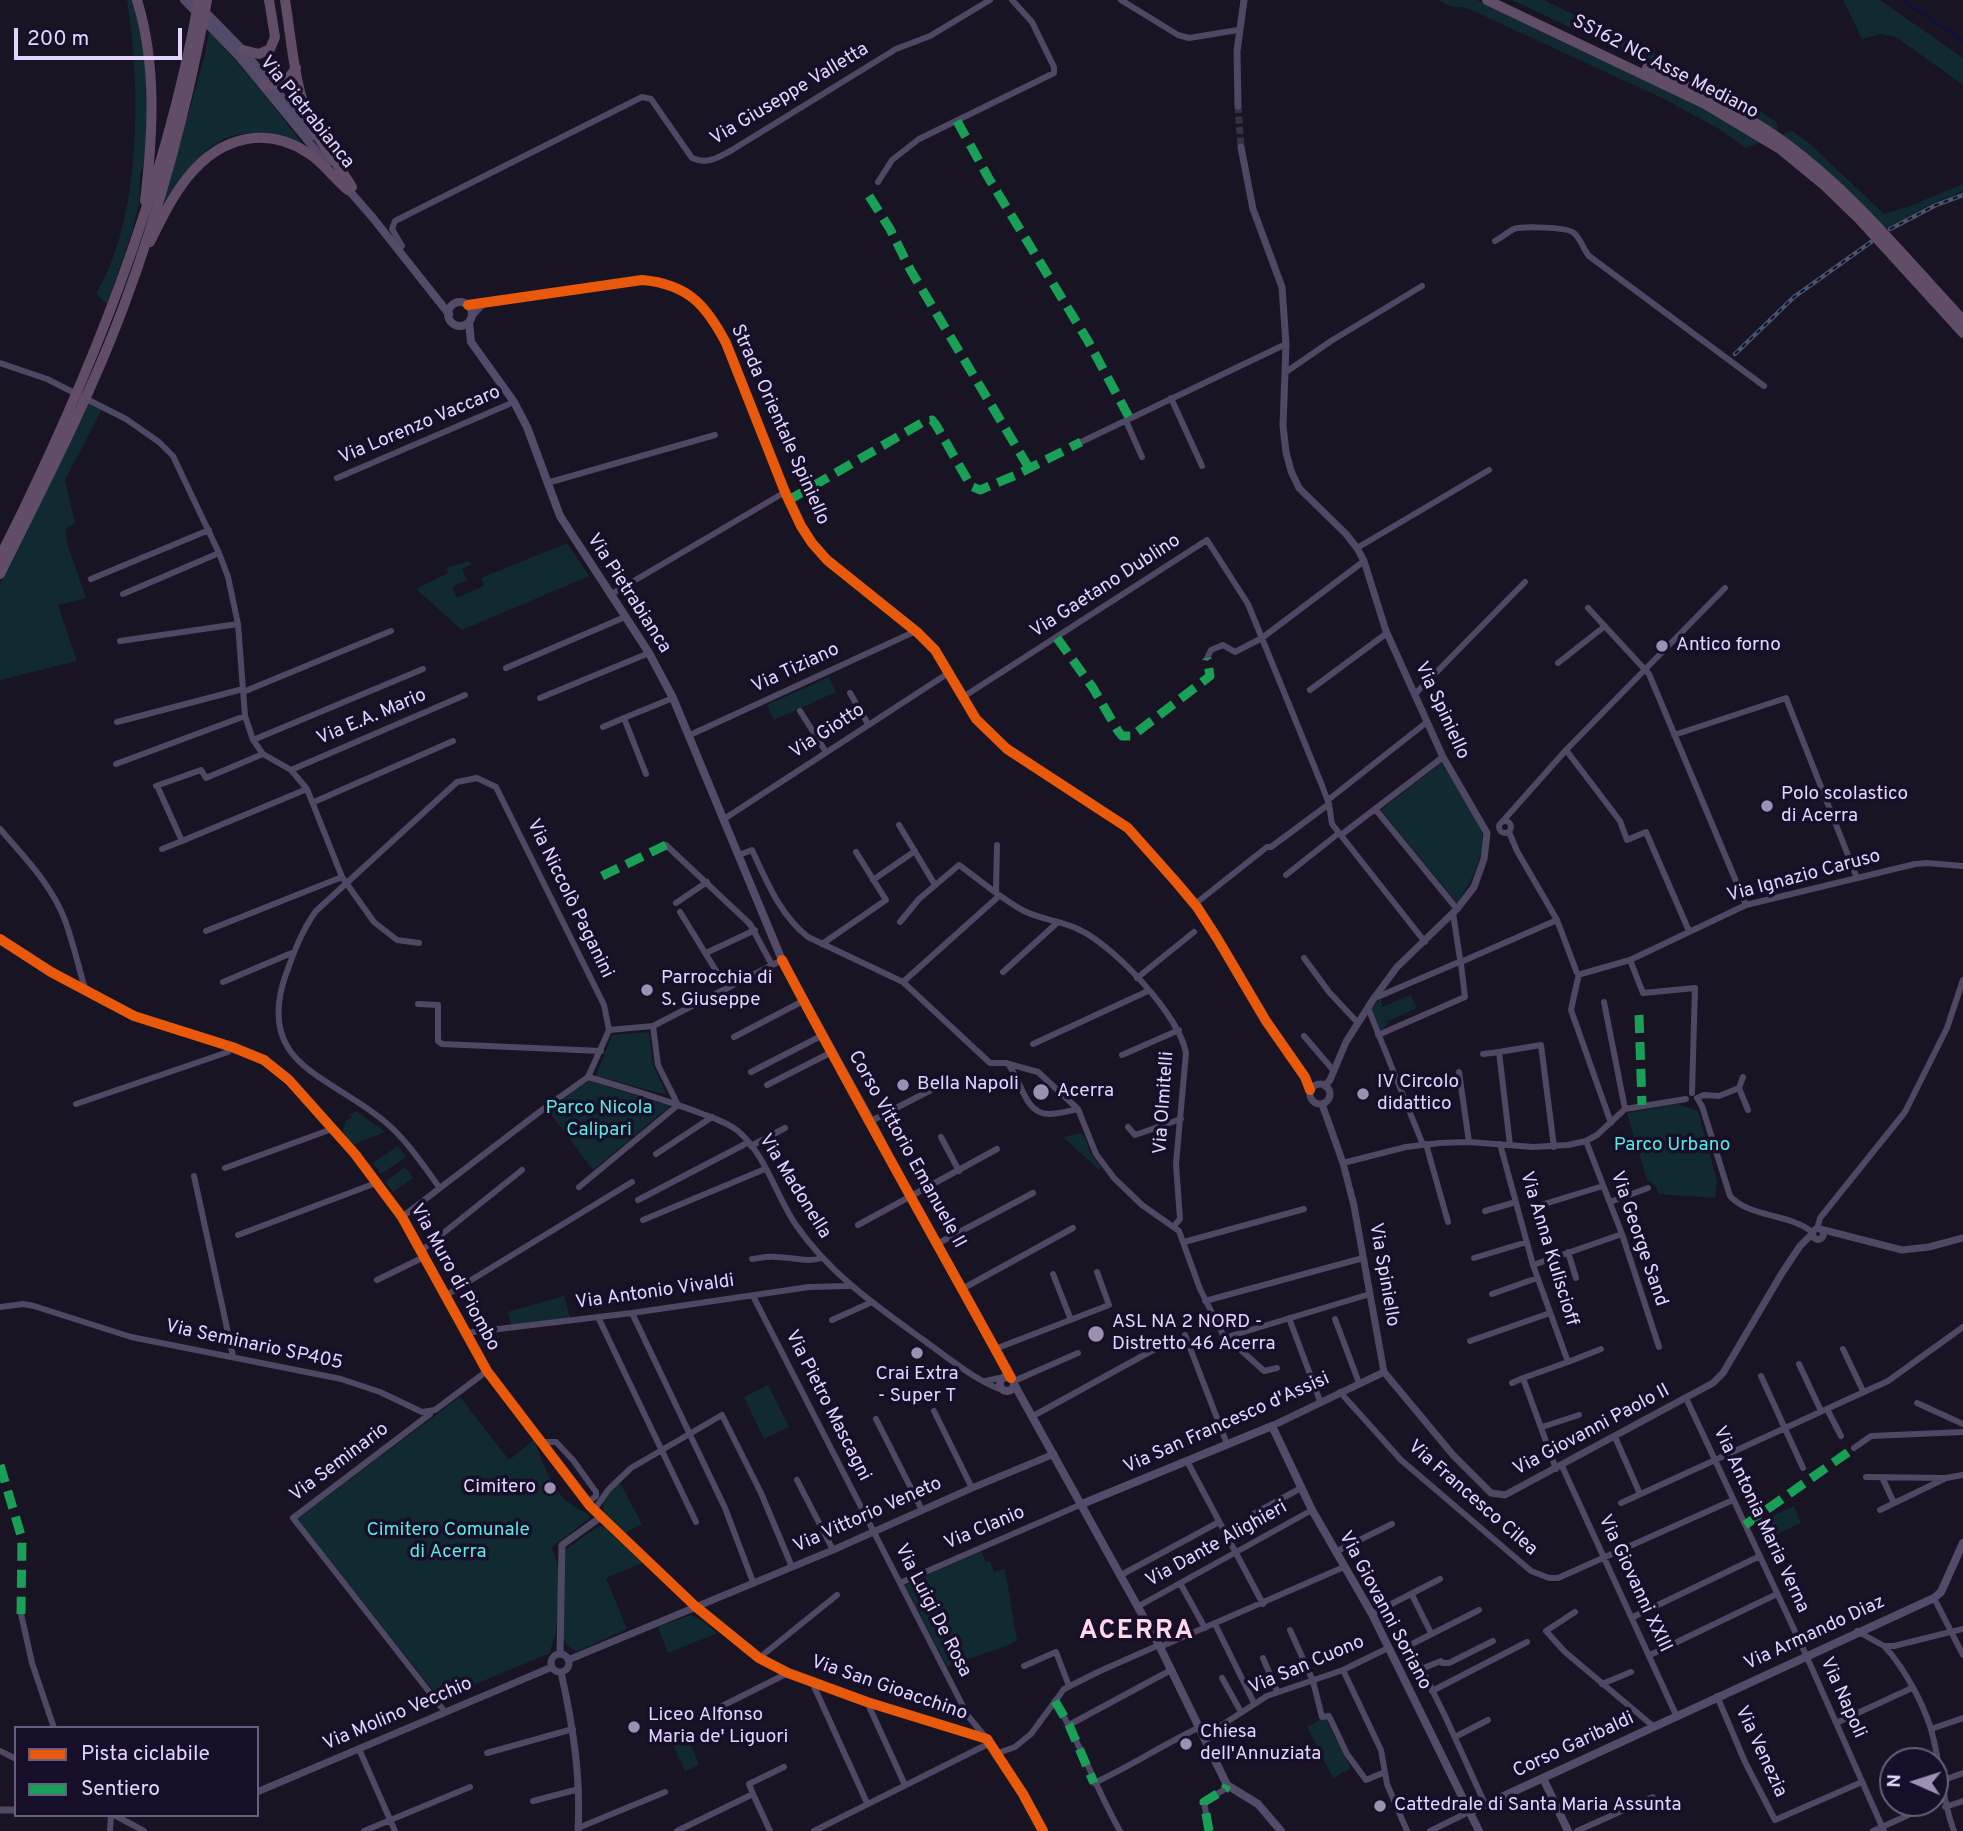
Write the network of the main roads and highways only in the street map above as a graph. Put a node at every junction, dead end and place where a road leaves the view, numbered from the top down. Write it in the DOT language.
graph roads {
  1 [pos="137,0"];
  2 [pos="184,0"];
  3 [pos="196,0"];
  4 [pos="207,0"];
  5 [pos="269,0"];
  6 [pos="285,0"];
  7 [pos="1487,0"];
  8 [pos="1503,0"];
  9 [pos="195,39"];
  10 [pos="243,50"];
  11 [pos="296,68"];
  12 [pos="268,85"];
  13 [pos="1754,128"];
  14 [pos="350,189"];
  15 [pos="137,238"];
  16 [pos="1888,244"];
  17 [pos="136,271"];
  18 [pos="435,298"];
  19 [pos="458,303"];
  20 [pos="449,314"];
  21 [pos="470,319"];
  22 [pos="1963,320"];
  23 [pos="457,326"];
  24 [pos="1963,333"];
  25 [pos="480,357"];
  26 [pos="85,387"];
  27 [pos="76,406"];
  28 [pos="0,557"];
  29 [pos="0,574"];
  30 [pos="782,960"];
  31 [pos="1272,1426"];
  32 [pos="1082,1504"];
  33 [pos="1963,1543"];
  34 [pos="1653,1726"];
  35 [pos="1544,1777"];
  36 [pos="1469,1812"];
  37 [pos="1281,1831"];
  38 [pos="1479,1831"];
  39 [pos="1567,1831"];
  1 -- 15 [label="highway"];
  2 -- 12 [label="main road, Via Pietrabianca"];
  3 -- 9 [label="highway"];
  3 -- 10 [label="main road, Via Pietrabianca"];
  4 -- 9 [label="highway"];
  5 -- 10 [label="highway"];
  6 -- 11 [label="highway"];
  7 -- 13 [label="highway, SS162 NC Asse Mediano"];
  8 -- 13 [label="highway, SS162 NC Asse Mediano"];
  9 -- 15 [label="highway"];
  9 -- 17 [label="highway"];
  10 -- 12 [label="main road, Via Pietrabianca"];
  11 -- 12 [label="highway"];
  11 -- 14 [label="highway"];
  12 -- 14 [label="main road, Via Pietrabianca"];
  13 -- 16 [label="highway, SS162 NC Asse Mediano"];
  14 -- 17 [label="highway"];
  14 -- 18 [label="main road, Via Pietrabianca"];
  15 -- 26 [label="highway"];
  16 -- 22 [label="highway, SS162 NC Asse Mediano"];
  16 -- 24 [label="highway, SS162 NC Asse Mediano"];
  17 -- 26 [label="highway"];
  18 -- 19 [label="main road"];
  18 -- 20 [label="main road, Via Pietrabianca"];
  19 -- 20 [label="main road"];
  19 -- 21 [label="main road, Via Pietrabianca"];
  20 -- 23 [label="main road, Via Pietrabianca"];
  21 -- 23 [label="main road"];
  21 -- 25 [label="main road, Via Pietrabianca"];
  23 -- 25 [label="main road, Via Pietrabianca"];
  25 -- 30 [label="main road, Via Pietrabianca"];
  26 -- 27 [label="highway"];
  27 -- 28 [label="highway"];
  27 -- 29 [label="highway"];
  30 -- 32 [label="main road, Corso Vittorio Emanuele II"];
  31 -- 32 [label="main road, Via San Francesco d'Assisi"];
  31 -- 36 [label="main road, Via Giovanni Soriano"];
  32 -- 37 [label="main road"];
  33 -- 34 [label="main road, Via Armando Diaz"];
  34 -- 35 [label="main road, Corso Garibaldi"];
  35 -- 36 [label="main road, Corso Garibaldi"];
  35 -- 39 [label="main road"];
  36 -- 38 [label="main road, Via Giovanni Soriano"];
}
